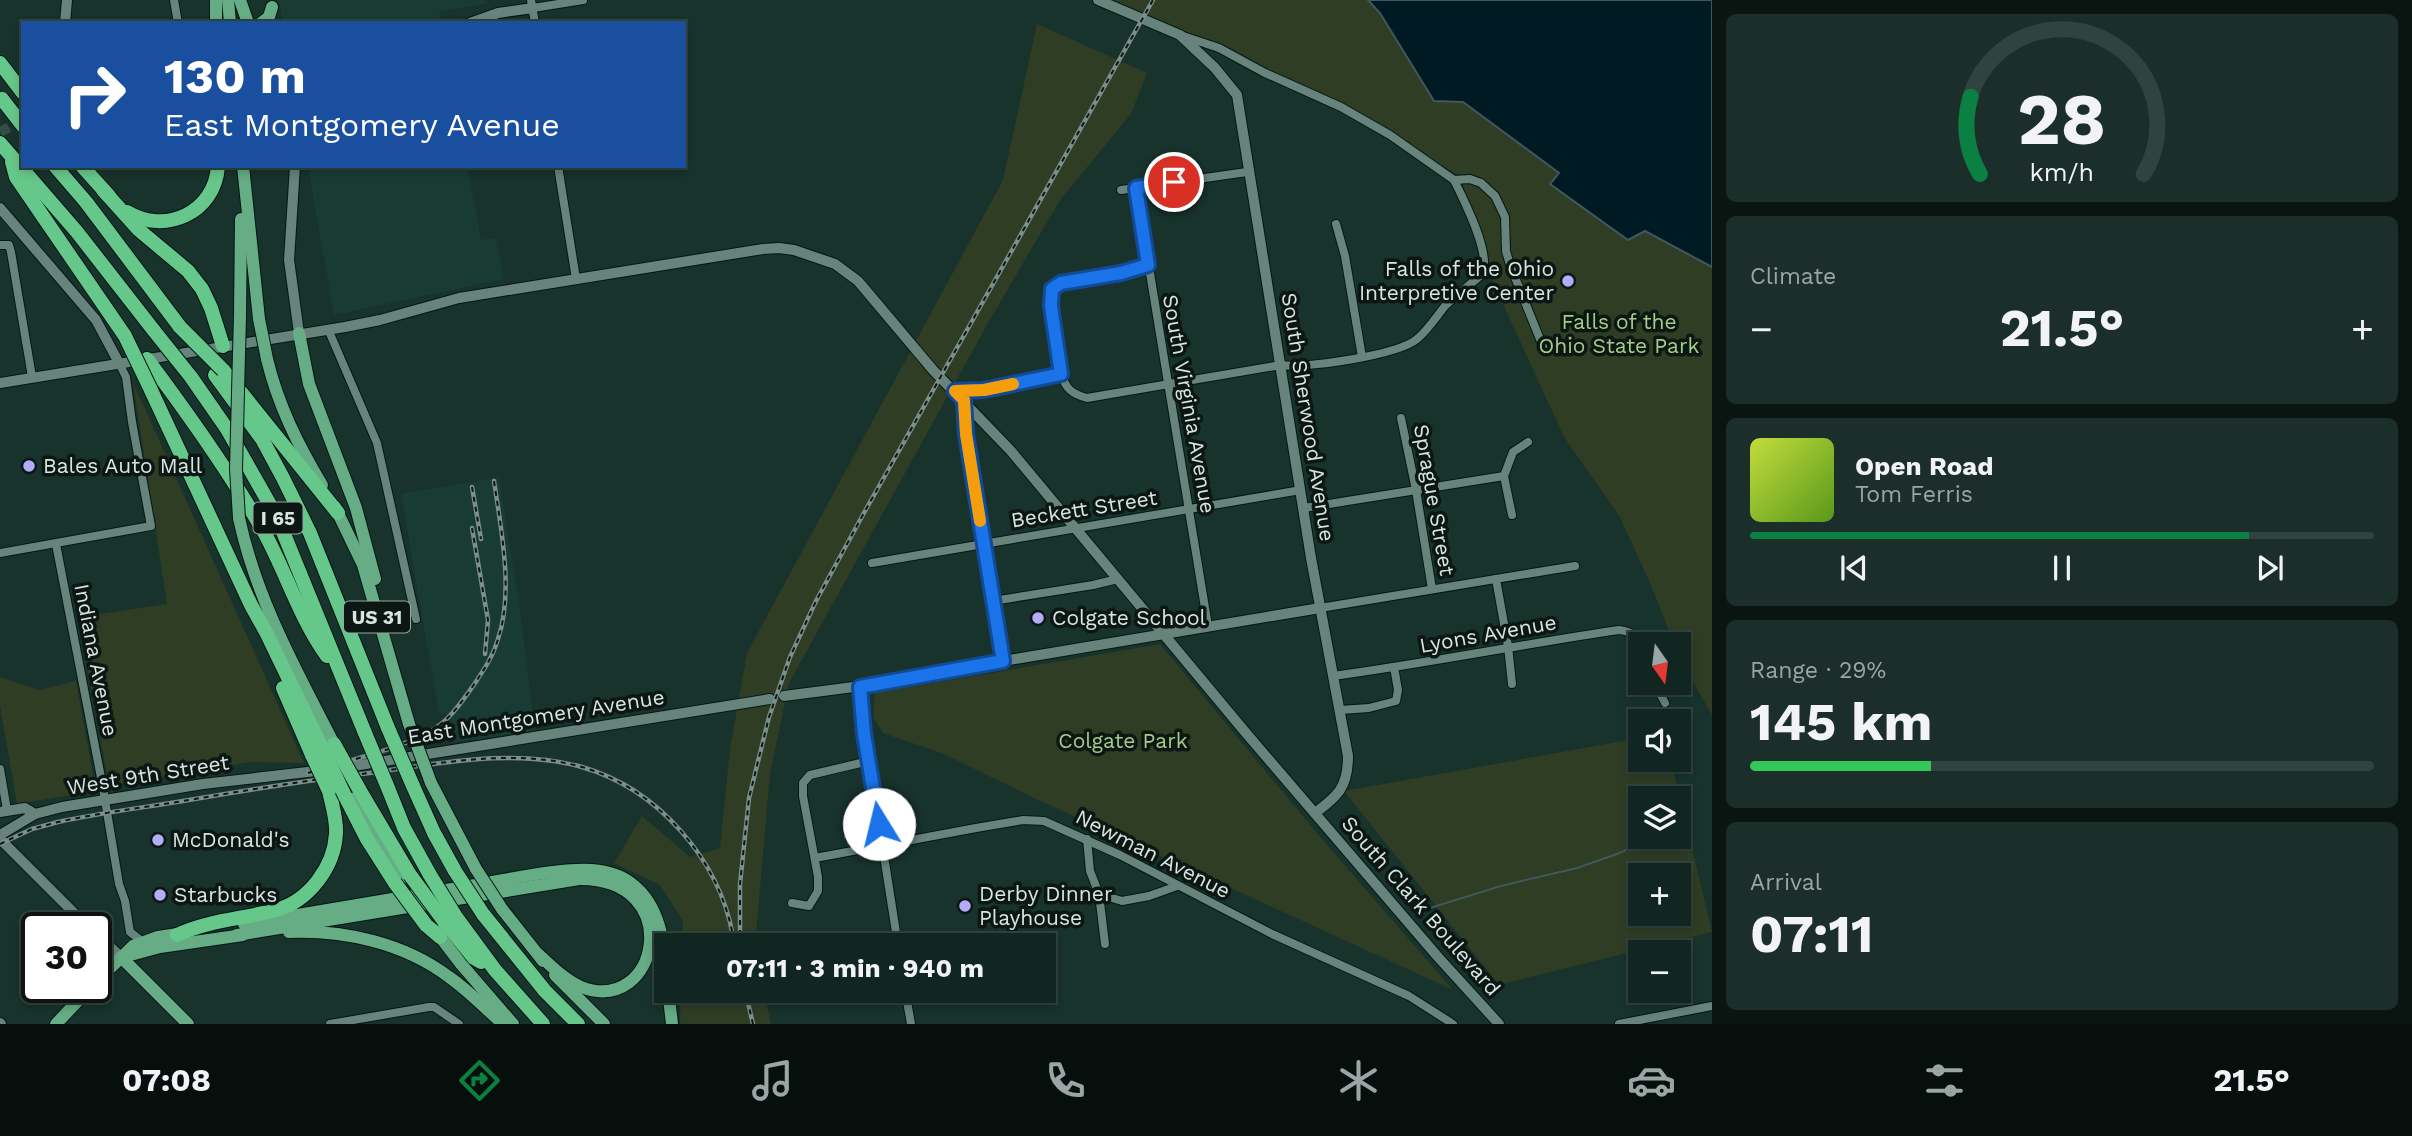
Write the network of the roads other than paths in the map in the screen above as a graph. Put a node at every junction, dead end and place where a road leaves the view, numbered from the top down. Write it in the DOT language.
graph roads {
  1 [pos="67,0"];
  2 [pos="174,0"];
  3 [pos="216,0"];
  4 [pos="228,0"];
  5 [pos="240,0"];
  6 [pos="583,0"];
  7 [pos="1098,0"];
  8 [pos="271,4"];
  9 [pos="532,4"];
  10 [pos="65,21"];
  11 [pos="178,21"];
  12 [pos="216,21"];
  13 [pos="230,21"];
  14 [pos="249,21"];
  15 [pos="264,21"];
  16 [pos="475,21"];
  17 [pos="1180,35"];
  18 [pos="0,63"];
  19 [pos="21,90"];
  20 [pos="1,98"];
  21 [pos="21,123"];
  22 [pos="6,150"];
  23 [pos="21,167"];
  24 [pos="22,168"];
  25 [pos="57,168"];
  26 [pos="84,168"];
  27 [pos="218,168"];
  28 [pos="241,168"];
  29 [pos="241,168"];
  30 [pos="295,168"];
  31 [pos="558,168"];
  32 [pos="1247,172"];
  33 [pos="1454,180"];
  34 [pos="1136,188"];
  35 [pos="103,190"];
  36 [pos="1121,190"];
  37 [pos="0,208"];
  38 [pos="1336,224"];
  39 [pos="0,245"];
  40 [pos="1148,265"];
  41 [pos="576,279"];
  42 [pos="328,329"];
  43 [pos="299,333"];
  44 [pos="223,346"];
  45 [pos="1544,349"];
  46 [pos="1362,356"];
  47 [pos="148,359"];
  48 [pos="119,363"];
  49 [pos="1281,365"];
  50 [pos="219,372"];
  51 [pos="1061,374"];
  52 [pos="32,377"];
  53 [pos="0,383"];
  54 [pos="1169,383"];
  55 [pos="955,391"];
  56 [pos="964,400"];
  57 [pos="1401,418"];
  58 [pos="1528,442"];
  59 [pos="1504,476"];
  60 [pos="1301,490"];
  61 [pos="1416,490"];
  62 [pos="1304,508"];
  63 [pos="1189,509"];
  64 [pos="338,513"];
  65 [pos="1512,515"];
  66 [pos="1075,527"];
  67 [pos="984,542"];
  68 [pos="56,544"];
  69 [pos="0,553"];
  70 [pos="872,563"];
  71 [pos="1575,566"];
  72 [pos="1118,579"];
  73 [pos="1496,579"];
  74 [pos="1432,589"];
  75 [pos="993,601"];
  76 [pos="1320,608"];
  77 [pos="416,619"];
  78 [pos="1208,626"];
  79 [pos="1189,630"];
  80 [pos="1629,632"];
  81 [pos="1163,634"];
  82 [pos="1508,646"];
  83 [pos="1184,659"];
  84 [pos="1003,661"];
  85 [pos="1394,667"];
  86 [pos="339,673"];
  87 [pos="1333,676"];
  88 [pos="396,682"];
  89 [pos="1512,684"];
  90 [pos="860,687"];
  91 [pos="1661,695"];
  92 [pos="784,696"];
  93 [pos="770,699"];
  94 [pos="1665,703"];
  95 [pos="1340,710"];
  96 [pos="323,750"];
  97 [pos="869,761"];
  98 [pos="0,769"];
  99 [pos="308,773"];
  100 [pos="105,800"];
  101 [pos="4,811"];
  102 [pos="1315,813"];
  103 [pos="35,814"];
  104 [pos="0,837"];
  105 [pos="1087,839"];
  106 [pos="882,845"];
  107 [pos="814,858"];
  108 [pos="1177,886"];
  109 [pos="1098,894"];
  110 [pos="792,903"];
  111 [pos="73,912"];
  112 [pos="439,921"];
  113 [pos="660,933"];
  114 [pos="896,933"];
  115 [pos="177,935"];
  116 [pos="237,935"];
  117 [pos="440,937"];
  118 [pos="143,942"];
  119 [pos="1105,944"];
  120 [pos="112,949"];
  121 [pos="538,954"];
  122 [pos="121,957"];
  123 [pos="112,966"];
  124 [pos="76,1003"];
  125 [pos="670,1003"];
  126 [pos="907,1003"];
  127 [pos="1712,1006"];
  128 [pos="56,1024"];
  129 [pos="188,1024"];
  130 [pos="330,1024"];
  131 [pos="459,1024"];
  132 [pos="503,1024"];
  133 [pos="513,1024"];
  134 [pos="543,1024"];
  135 [pos="578,1024"];
  136 [pos="604,1024"];
  137 [pos="673,1024"];
  138 [pos="911,1024"];
  139 [pos="1453,1024"];
  140 [pos="1499,1024"];
  141 [pos="1619,1024"];
  1 -- 10 [label="street"];
  2 -- 11 [label="street"];
  3 -- 12 [label="main road"];
  4 -- 13 [label="main road"];
  5 -- 14 [label="main road"];
  6 -- 9 [label="street"];
  7 -- 17 [label="street"];
  8 -- 15 [label="main road"];
  9 -- 16 [label="street"];
  17 -- 32 [label="street, South Sherwood Avenue"];
  17 -- 33 [label="street"];
  18 -- 19 [label="highway"];
  20 -- 21 [label="highway, bridge"];
  22 -- 23 [label="highway, I 65, bridge"];
  22 -- 96 [label="highway, bridge"];
  24 -- 86 [label="highway, I 65, bridge"];
  25 -- 50 [label="highway, I 65, bridge"];
  26 -- 35 [label="highway"];
  27 -- 35 [label="highway"];
  28 -- 96 [label="main road, US 31, bridge"];
  29 -- 64 [label="main road, US 31, bridge"];
  30 -- 43 [label="street"];
  31 -- 41 [label="street"];
  32 -- 34 [label="street"];
  32 -- 49 [label="street, South Sherwood Avenue"];
  33 -- 45 [label="street"];
  33 -- 46 [label="street"];
  34 -- 36 [label="street"];
  34 -- 40 [label="street, South Virginia Avenue"];
  35 -- 44 [label="highway"];
  37 -- 48 [label="street"];
  38 -- 46 [label="street"];
  39 -- 52 [label="street"];
  40 -- 51 [label="street"];
  40 -- 54 [label="street, South Virginia Avenue"];
  41 -- 42 [label="street, South Clark Boulevard"];
  41 -- 55 [label="street, South Clark Boulevard"];
  42 -- 43 [label="street, South Clark Boulevard"];
  42 -- 77 [label="street"];
  43 -- 44 [label="street, South Clark Boulevard"];
  43 -- 88 [label="main road"];
  44 -- 47 [label="street, South Clark Boulevard"];
  46 -- 49 [label="street"];
  47 -- 48 [label="street, South Clark Boulevard"];
  47 -- 86 [label="highway"];
  48 -- 52 [label="street, South Clark Boulevard"];
  48 -- 68 [label="street"];
  49 -- 54 [label="street"];
  49 -- 60 [label="street, South Sherwood Avenue"];
  50 -- 64 [label="highway"];
  50 -- 135 [label="highway, I 65, bridge"];
  51 -- 54 [label="street"];
  51 -- 55 [label="street"];
  52 -- 53 [label="street, South Clark Boulevard"];
  54 -- 63 [label="street, South Virginia Avenue"];
  55 -- 56 [label="street, South Clark Boulevard"];
  56 -- 66 [label="street, South Clark Boulevard"];
  56 -- 67 [label="street"];
  57 -- 61 [label="street, Sprague Street"];
  58 -- 59 [label="street"];
  59 -- 61 [label="street"];
  59 -- 65 [label="street"];
  60 -- 62 [label="street, South Sherwood Avenue"];
  60 -- 63 [label="street, Beckett Street"];
  61 -- 62 [label="street"];
  61 -- 74 [label="street, Sprague Street"];
  62 -- 76 [label="street, South Sherwood Avenue"];
  63 -- 66 [label="street, Beckett Street"];
  63 -- 78 [label="street, South Virginia Avenue"];
  64 -- 88 [label="main road, US 31"];
  66 -- 67 [label="street, Beckett Street"];
  66 -- 72 [label="street, South Clark Boulevard"];
  67 -- 70 [label="street, Beckett Street"];
  67 -- 75 [label="street"];
  68 -- 69 [label="street"];
  68 -- 100 [label="street, Indiana Avenue"];
  71 -- 73 [label="street"];
  72 -- 75 [label="street"];
  72 -- 81 [label="street, South Clark Boulevard"];
  73 -- 74 [label="street"];
  73 -- 82 [label="street"];
  74 -- 76 [label="street"];
  75 -- 84 [label="street"];
  76 -- 78 [label="street"];
  76 -- 87 [label="street, South Sherwood Avenue"];
  78 -- 79 [label="street"];
  79 -- 81 [label="street"];
  79 -- 83 [label="street"];
  80 -- 82 [label="street, Lyons Avenue"];
  81 -- 83 [label="street, South Clark Boulevard"];
  81 -- 84 [label="street"];
  82 -- 85 [label="street, Lyons Avenue"];
  82 -- 89 [label="street"];
  83 -- 102 [label="street, South Clark Boulevard"];
  84 -- 90 [label="street"];
  85 -- 87 [label="street, Lyons Avenue"];
  85 -- 95 [label="street"];
  86 -- 112 [label="highway, I 65, bridge"];
  87 -- 95 [label="street, South Sherwood Avenue"];
  88 -- 121 [label="main road, US 31, bridge"];
  90 -- 92 [label="street"];
  90 -- 97 [label="street"];
  91 -- 94 [label="street"];
  93 -- 99 [label="street, East Montgomery Avenue"];
  95 -- 102 [label="street, South Sherwood Avenue"];
  96 -- 112 [label="highway, bridge"];
  96 -- 115 [label="highway, bridge"];
  97 -- 106 [label="street"];
  97 -- 107 [label="street"];
  98 -- 101 [label="street"];
  99 -- 100 [label="street, West 9th Street"];
  100 -- 103 [label="street, West 9th Street"];
  100 -- 118 [label="street, Indiana Avenue"];
  101 -- 103 [label="street"];
  102 -- 140 [label="street, South Clark Boulevard"];
  103 -- 104 [label="street, West 9th Street"];
  104 -- 111 [label="street"];
  105 -- 106 [label="street, Newman Avenue"];
  105 -- 108 [label="street, Newman Avenue"];
  105 -- 109 [label="street"];
  106 -- 107 [label="street, Newman Avenue"];
  106 -- 114 [label="street"];
  107 -- 110 [label="street"];
  108 -- 109 [label="street"];
  108 -- 139 [label="street, Newman Avenue"];
  109 -- 119 [label="street"];
  112 -- 117 [label="highway"];
  112 -- 134 [label="highway, I 65"];
  113 -- 115 [label="main road"];
  115 -- 118 [label="main road"];
  116 -- 121 [label="main road"];
  116 -- 122 [label="main road"];
  116 -- 132 [label="main road"];
  117 -- 133 [label="main road"];
  118 -- 122 [label="main road"];
  120 -- 122 [label="street"];
  121 -- 136 [label="main road, US 31"];
  122 -- 123 [label="main road"];
  122 -- 129 [label="main road"];
  124 -- 128 [label="main road"];
  125 -- 137 [label="main road"];
  126 -- 138 [label="street"];
  127 -- 141 [label="street"];
  130 -- 131 [label="street"];
}
